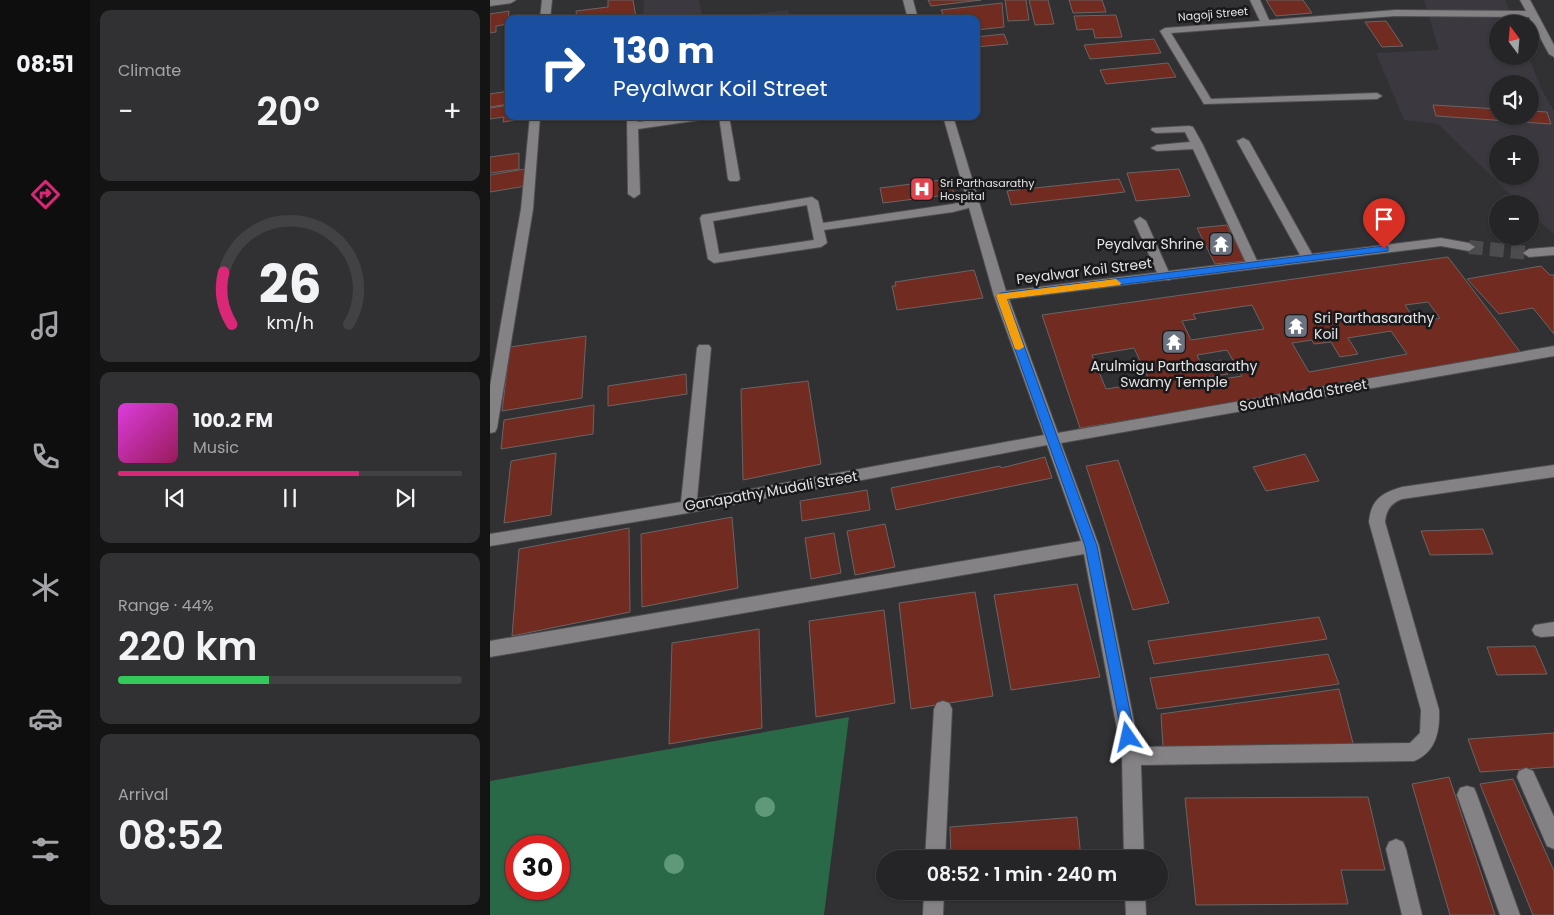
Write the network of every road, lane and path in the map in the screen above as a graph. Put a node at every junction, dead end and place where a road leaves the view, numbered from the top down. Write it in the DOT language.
graph roads {
  1 [pos="511,0"];
  2 [pos="547,0"];
  3 [pos="908,0"];
  4 [pos="1255,0"];
  5 [pos="1525,0"];
  6 [pos="490,3"];
  7 [pos="1532,14"];
  8 [pos="545,15"];
  9 [pos="912,15"];
  10 [pos="1265,22"];
  11 [pos="1554,54"];
  12 [pos="1378,96"];
  13 [pos="535,120"];
  14 [pos="647,120"];
  15 [pos="725,120"];
  16 [pos="949,120"];
  17 [pos="632,121"];
  18 [pos="1156,130"];
  19 [pos="1243,141"];
  20 [pos="1197,145"];
  21 [pos="1156,148"];
  22 [pos="734,178"];
  23 [pos="634,194"];
  24 [pos="972,203"];
  25 [pos="1140,221"];
  26 [pos="818,227"];
  27 [pos="1469,247"];
  28 [pos="1554,251"];
  29 [pos="1529,253"];
  30 [pos="1308,258"];
  31 [pos="1253,265"];
  32 [pos="1165,277"];
  33 [pos="1001,296"];
  34 [pos="704,348"];
  35 [pos="1554,351"];
  36 [pos="490,428"];
  37 [pos="1052,440"];
  38 [pos="1554,471"];
  39 [pos="688,507"];
  40 [pos="490,540"];
  41 [pos="1091,546"];
  42 [pos="490,649"];
  43 [pos="943,709"];
  44 [pos="1131,756"];
  45 [pos="1526,778"];
  46 [pos="1467,795"];
  47 [pos="1554,839"];
  48 [pos="936,850"];
  49 [pos="1134,850"];
  50 [pos="1396,850"];
  51 [pos="934,900"];
  52 [pos="1135,900"];
  53 [pos="933,915"];
  54 [pos="1136,915"];
  55 [pos="1412,915"];
  56 [pos="1510,915"];
  1 -- 6 [label="street"];
  2 -- 8 [label="street"];
  3 -- 9 [label="street"];
  4 -- 10 [label="street"];
  5 -- 7 [label="street"];
  7 -- 10 [label="street, Nagoji Street"];
  7 -- 11 [label="street"];
  10 -- 12 [label="street, Nagoji Street"];
  13 -- 36 [label="street"];
  14 -- 17 [label="street"];
  15 -- 22 [label="street"];
  16 -- 24 [label="street"];
  17 -- 23 [label="street"];
  18 -- 20 [label="street"];
  19 -- 30 [label="street"];
  20 -- 21 [label="street"];
  20 -- 31 [label="street"];
  24 -- 26 [label="street"];
  24 -- 33 [label="street"];
  25 -- 32 [label="street"];
  26 -- 26 [label="street"];
  27 -- 30 [label="street, Peyalwar Koil Street"];
  28 -- 29 [label="street"];
  30 -- 31 [label="street, Peyalwar Koil Street"];
  31 -- 32 [label="street, Peyalwar Koil Street"];
  32 -- 33 [label="street, Peyalwar Koil Street"];
  33 -- 37 [label="street"];
  34 -- 39 [label="street"];
  35 -- 37 [label="street, South Mada Street"];
  37 -- 39 [label="street, Ganapathy Mudali Street"];
  37 -- 41 [label="street"];
  38 -- 44 [label="street"];
  39 -- 40 [label="street, Ganapathy Mudali Street"];
  41 -- 42 [label="street"];
  41 -- 44 [label="street"];
  43 -- 48 [label="street"];
  44 -- 49 [label="street"];
  45 -- 47 [label="street"];
  46 -- 56 [label="street"];
  50 -- 55 [label="street"];
  51 -- 53 [label="street"];
  52 -- 54 [label="street"];
}
